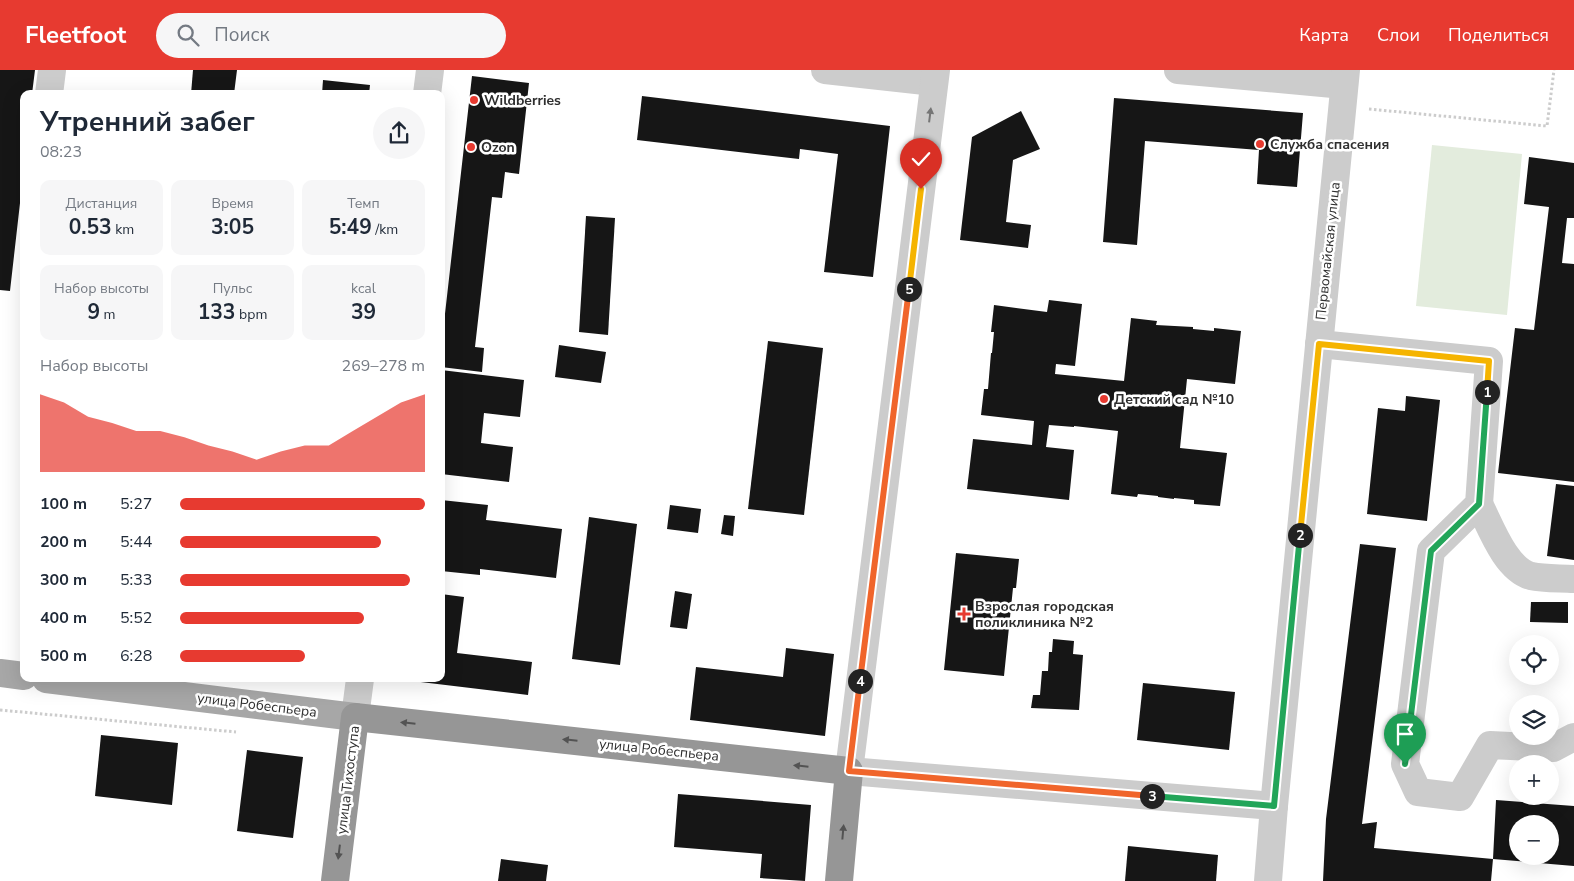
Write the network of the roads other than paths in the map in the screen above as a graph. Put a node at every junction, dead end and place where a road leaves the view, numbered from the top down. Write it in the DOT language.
graph roads {
  1 [pos="52,70"];
  2 [pos="430,70"];
  3 [pos="825,70"];
  4 [pos="1178,70"];
  5 [pos="935,76"];
  6 [pos="1345,77"];
  7 [pos="50,90"];
  8 [pos="428,90"];
  9 [pos="1319,344"];
  10 [pos="1479,504"];
  11 [pos="1574,579"];
  12 [pos="0,673"];
  13 [pos="20,676"];
  14 [pos="70,682"];
  15 [pos="360,682"];
  16 [pos="355,717"];
  17 [pos="1574,737"];
  18 [pos="849,771"];
  19 [pos="1274,806"];
  20 [pos="335,881"];
  21 [pos="839,881"];
  22 [pos="1268,881"];
  1 -- 7 [label="street"];
  2 -- 8 [label="street"];
  3 -- 5 [label="street"];
  4 -- 6 [label="street"];
  18 -- 5 [label="street, one-way"];
  6 -- 9 [label="street, Первомайская улица"];
  9 -- 10 [label="street"];
  9 -- 19 [label="street, Первомайская улица"];
  10 -- 11 [label="street"];
  10 -- 17 [label="street"];
  12 -- 13 [label="main road"];
  14 -- 16 [label="main road, улица Робеспьера"];
  15 -- 16 [label="street, улица Тихоступа"];
  18 -- 16 [label="highway, улица Робеспьера, one-way"];
  16 -- 20 [label="highway, улица Тихоступа, one-way"];
  18 -- 19 [label="street, улица Робеспьера"];
  21 -- 18 [label="highway, one-way"];
  19 -- 22 [label="street, Первомайская улица"];
}
